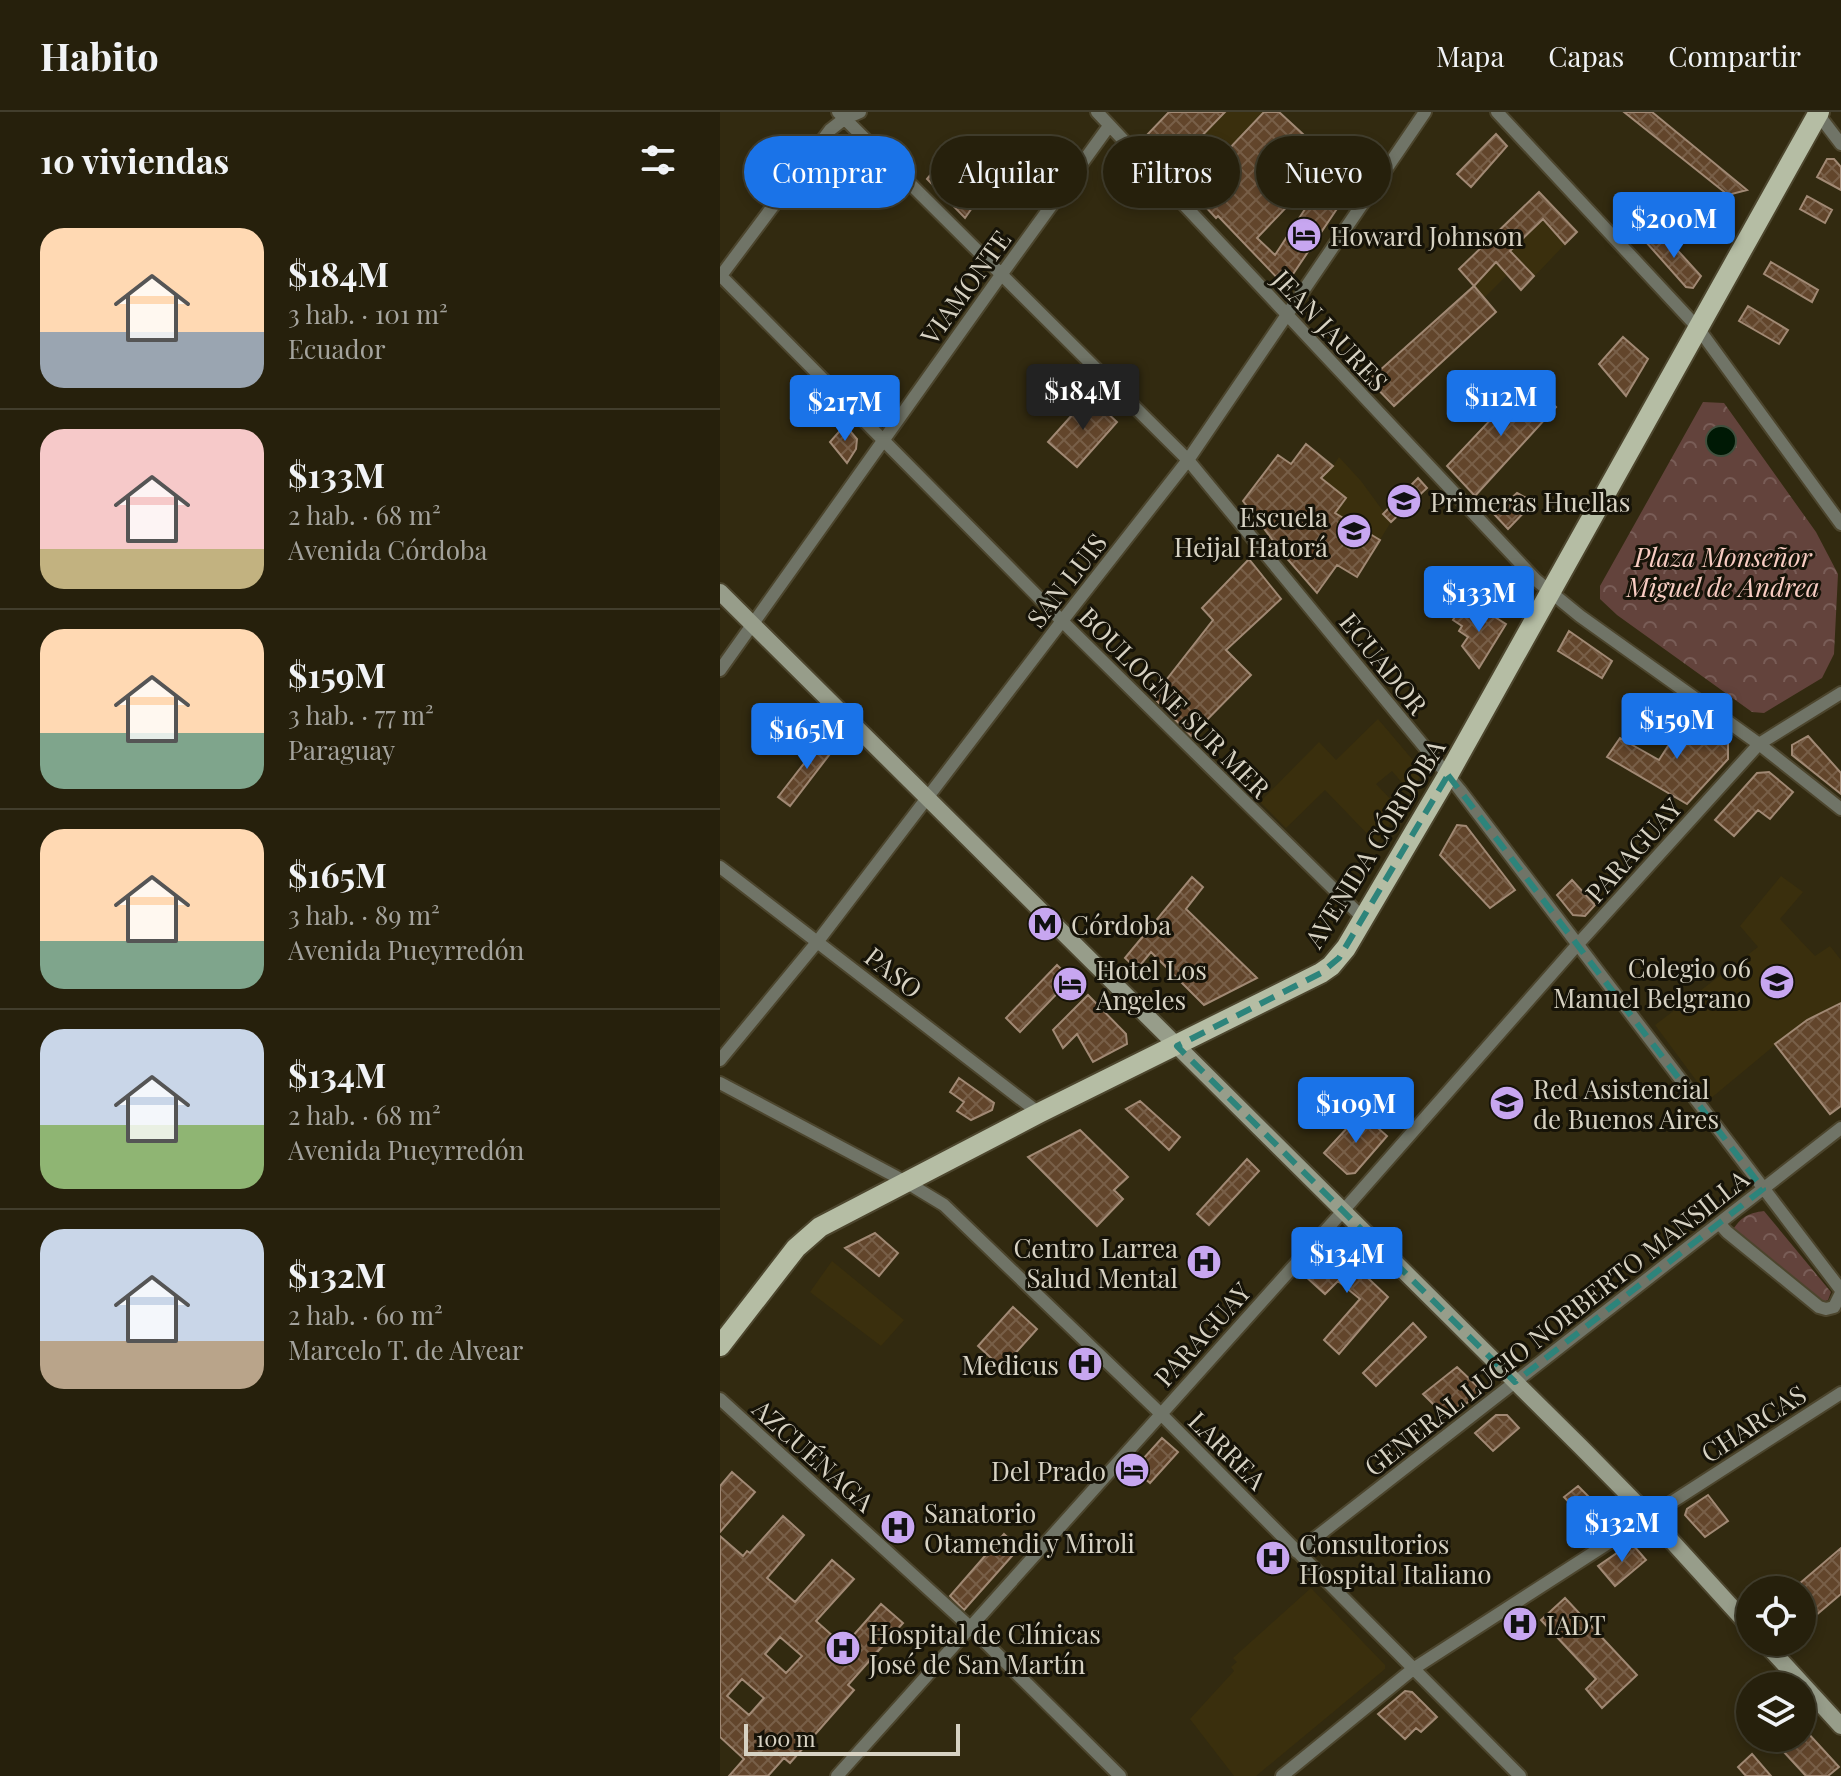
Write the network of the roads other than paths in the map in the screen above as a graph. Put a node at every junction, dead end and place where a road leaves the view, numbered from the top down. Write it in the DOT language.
graph roads {
  1 [pos="860,112"];
  2 [pos="1097,112"];
  3 [pos="1425,112"];
  4 [pos="1497,112"];
  5 [pos="1818,113"];
  6 [pos="841,115"];
  7 [pos="1109,126"];
  8 [pos="1841,144"];
  9 [pos="1001,275"];
  10 [pos="720,276"];
  11 [pos="1287,315"];
  12 [pos="1698,328"];
  13 [pos="883,440"];
  14 [pos="1188,460"];
  15 [pos="1841,524"];
  16 [pos="720,592"];
  17 [pos="1551,594"];
  18 [pos="1062,621"];
  19 [pos="753,625"];
  20 [pos="720,670"];
  21 [pos="1841,693"];
  22 [pos="1759,744"];
  23 [pos="1448,775"];
  24 [pos="927,799"];
  25 [pos="1841,809"];
  26 [pos="720,867"];
  27 [pos="1364,919"];
  28 [pos="818,941"];
  29 [pos="1578,944"];
  30 [pos="1177,1046"];
  31 [pos="720,1060"];
  32 [pos="720,1083"];
  33 [pos="1039,1113"];
  34 [pos="1841,1128"];
  35 [pos="906,1182"];
  36 [pos="1763,1189"];
  37 [pos="1343,1211"];
  38 [pos="1719,1223"];
  39 [pos="1841,1292"];
  40 [pos="720,1346"];
  41 [pos="1515,1382"];
  42 [pos="1841,1393"];
  43 [pos="720,1399"];
  44 [pos="1160,1413"];
  45 [pos="1649,1516"];
  46 [pos="1297,1552"];
  47 [pos="1736,1612"];
  48 [pos="970,1627"];
  49 [pos="1777,1656"];
  50 [pos="1413,1669"];
  51 [pos="1841,1726"];
  52 [pos="837,1776"];
  53 [pos="1120,1776"];
  54 [pos="1282,1776"];
  55 [pos="1520,1776"];
  1 -- 6 [label="street"];
  2 -- 7 [label="street, JEAN JAURES"];
  3 -- 11 [label="street, SAN LUIS"];
  4 -- 12 [label="street"];
  5 -- 8 [label="street"];
  5 -- 12 [label="main road, AVENIDA CÓRDOBA"];
  6 -- 9 [label="street, ECUADOR"];
  6 -- 10 [label="street"];
  7 -- 9 [label="street, VIAMONTE"];
  7 -- 11 [label="street, JEAN JAURES"];
  9 -- 13 [label="street, VIAMONTE"];
  9 -- 14 [label="street, ECUADOR"];
  10 -- 13 [label="street, BOULOGNE SUR MER"];
  11 -- 14 [label="street, SAN LUIS"];
  11 -- 17 [label="street, JEAN JAURES"];
  12 -- 15 [label="street"];
  12 -- 17 [label="main road, AVENIDA CÓRDOBA"];
  13 -- 18 [label="street, BOULOGNE SUR MER"];
  13 -- 19 [label="street, VIAMONTE"];
  14 -- 18 [label="street, SAN LUIS"];
  14 -- 23 [label="street, ECUADOR"];
  16 -- 19 [label="main road"];
  17 -- 22 [label="street, JEAN JAURES"];
  17 -- 23 [label="main road, AVENIDA CÓRDOBA"];
  18 -- 24 [label="street, SAN LUIS"];
  18 -- 27 [label="street, BOULOGNE SUR MER"];
  19 -- 20 [label="street, VIAMONTE"];
  19 -- 24 [label="main road"];
  21 -- 22 [label="street, PARAGUAY"];
  22 -- 25 [label="street, JEAN JAURES"];
  22 -- 29 [label="street, PARAGUAY"];
  23 -- 27 [label="main road, AVENIDA CÓRDOBA"];
  23 -- 29 [label="street, ECUADOR"];
  24 -- 28 [label="street, SAN LUIS"];
  24 -- 30 [label="main road"];
  26 -- 28 [label="street, PASO"];
  27 -- 30 [label="main road, AVENIDA CÓRDOBA"];
  28 -- 31 [label="street, SAN LUIS"];
  28 -- 33 [label="street, PASO"];
  29 -- 36 [label="street, ECUADOR"];
  29 -- 37 [label="street, PARAGUAY"];
  30 -- 33 [label="main road, AVENIDA CÓRDOBA"];
  30 -- 37 [label="main road"];
  32 -- 35 [label="street, LARREA"];
  33 -- 35 [label="main road, AVENIDA CÓRDOBA"];
  34 -- 36 [label="street, GENERAL LUCIO NORBERTO MANSILLA"];
  35 -- 40 [label="main road, AVENIDA CÓRDOBA"];
  35 -- 44 [label="street, LARREA"];
  36 -- 38 [label="street, GENERAL LUCIO NORBERTO MANSILLA"];
  36 -- 39 [label="street, ECUADOR"];
  37 -- 41 [label="main road"];
  37 -- 44 [label="street, PARAGUAY"];
  38 -- 39 [label="street, ECUADOR"];
  38 -- 41 [label="street, GENERAL LUCIO NORBERTO MANSILLA"];
  41 -- 45 [label="main road"];
  41 -- 46 [label="street, GENERAL LUCIO NORBERTO MANSILLA"];
  42 -- 45 [label="street, CHARCAS"];
  43 -- 48 [label="street, AZCUÉNAGA"];
  44 -- 46 [label="street, LARREA"];
  44 -- 48 [label="street, PARAGUAY"];
  45 -- 47 [label="main road"];
  45 -- 50 [label="street, CHARCAS"];
  46 -- 50 [label="street, LARREA"];
  48 -- 52 [label="street, PARAGUAY"];
  48 -- 53 [label="street, AZCUÉNAGA"];
  49 -- 51 [label="main road"];
  50 -- 54 [label="street, CHARCAS"];
  50 -- 55 [label="street, LARREA"];
}
